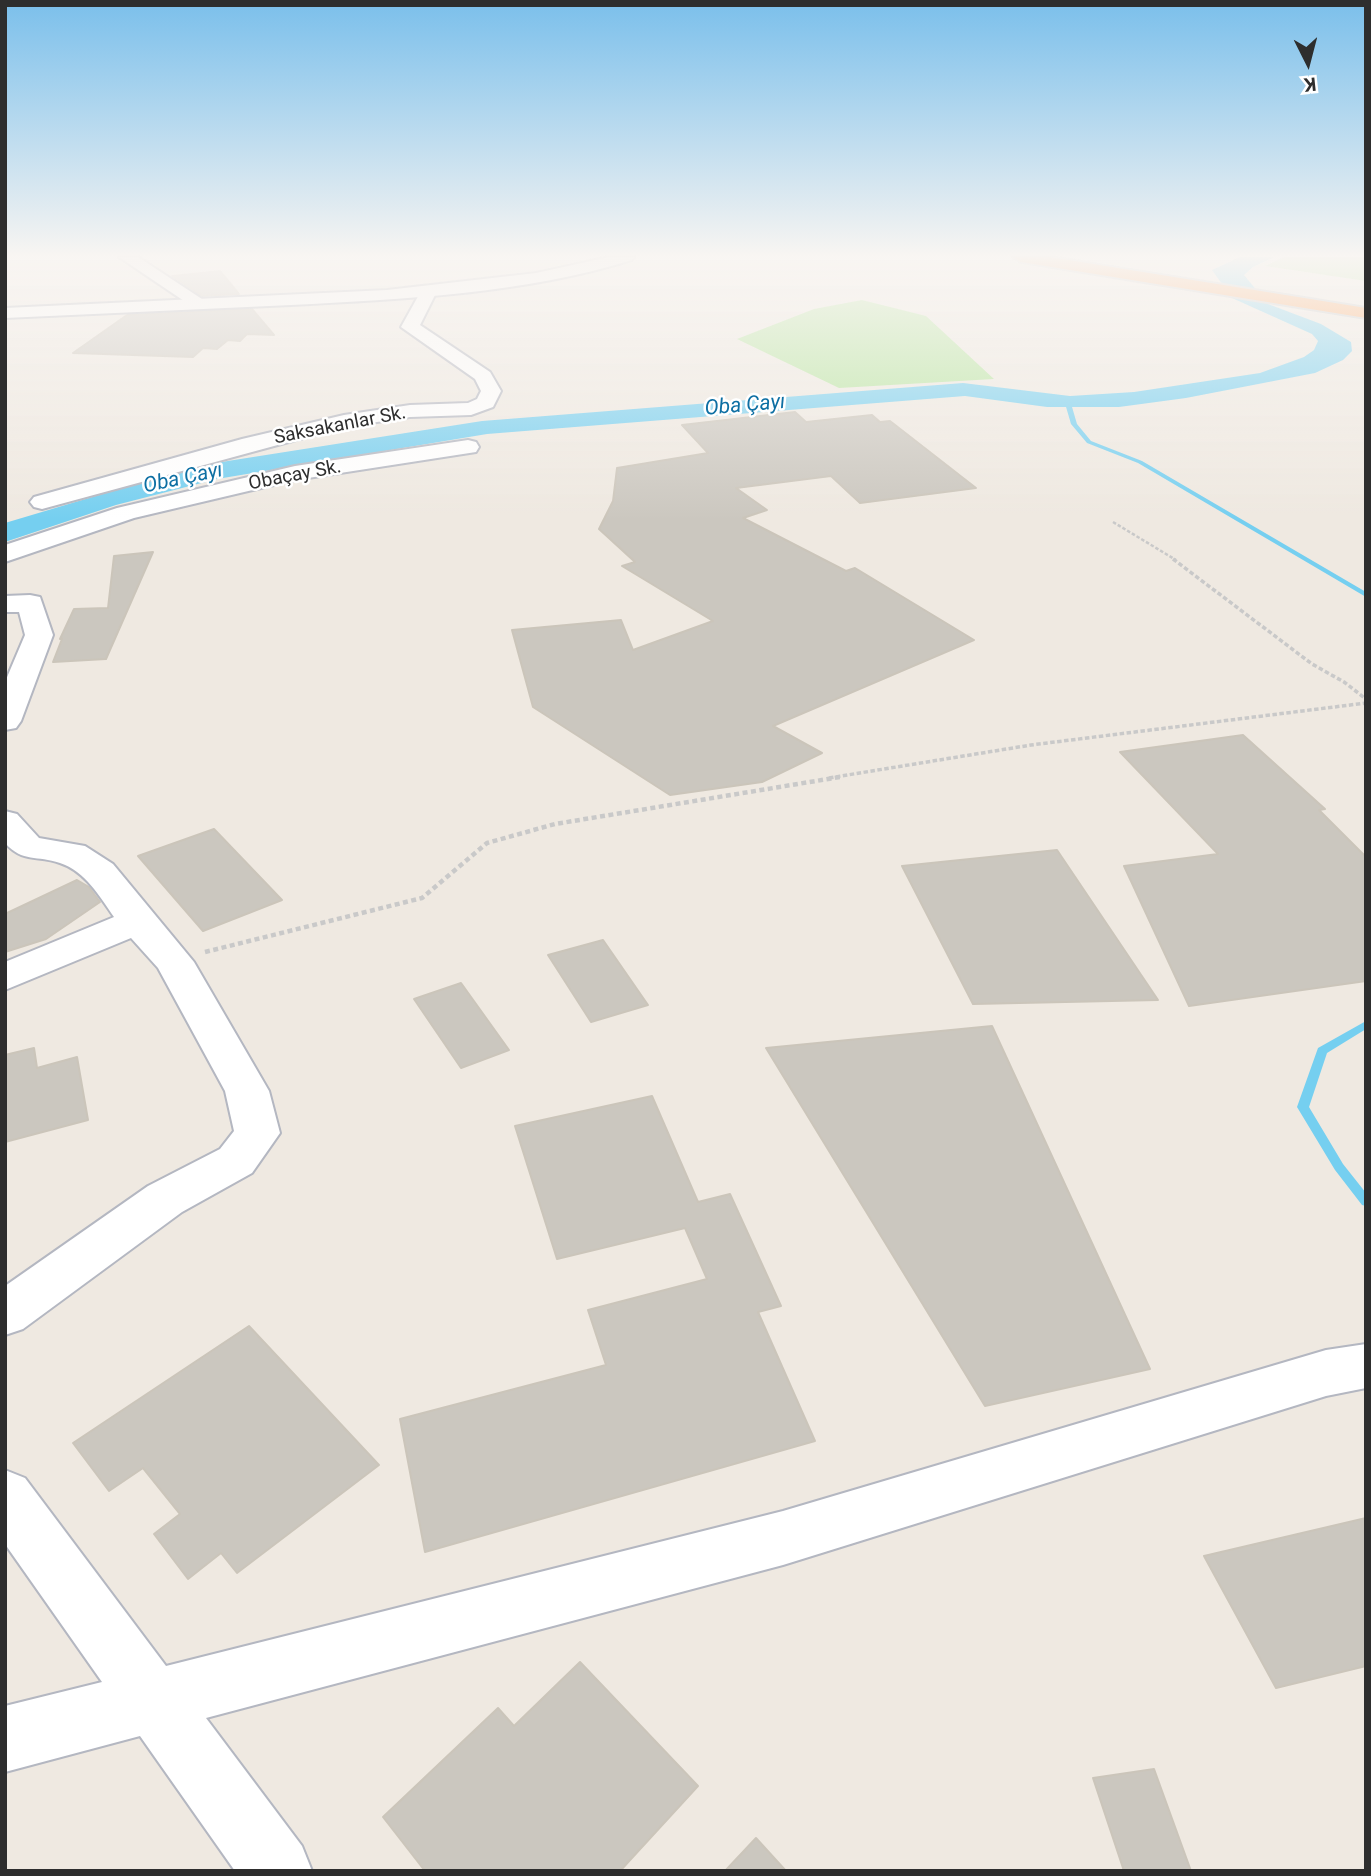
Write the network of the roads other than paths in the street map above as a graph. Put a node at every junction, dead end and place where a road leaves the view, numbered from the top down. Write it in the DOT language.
graph roads {
  1 [pos="436,345"];
  2 [pos="468,447"];
  3 [pos="42,502"];
  4 [pos="5,554"];
  5 [pos="5,604"];
  6 [pos="5,721"];
  7 [pos="5,821"];
  8 [pos="137,921"];
  9 [pos="5,977"];
  10 [pos="5,1314"];
  11 [pos="1366,1366"];
  12 [pos="5,1496"];
  13 [pos="156,1701"];
  14 [pos="5,1739"];
  15 [pos="277,1871"];
  1 -- 3 [label="street, Saksakanlar Sk."];
  2 -- 4 [label="street, Obaçay Sk."];
  5 -- 6 [label="street"];
  7 -- 8 [label="street"];
  8 -- 9 [label="street"];
  8 -- 10 [label="street"];
  11 -- 13 [label="street"];
  12 -- 13 [label="street"];
  13 -- 14 [label="street"];
  13 -- 15 [label="street"];
}
